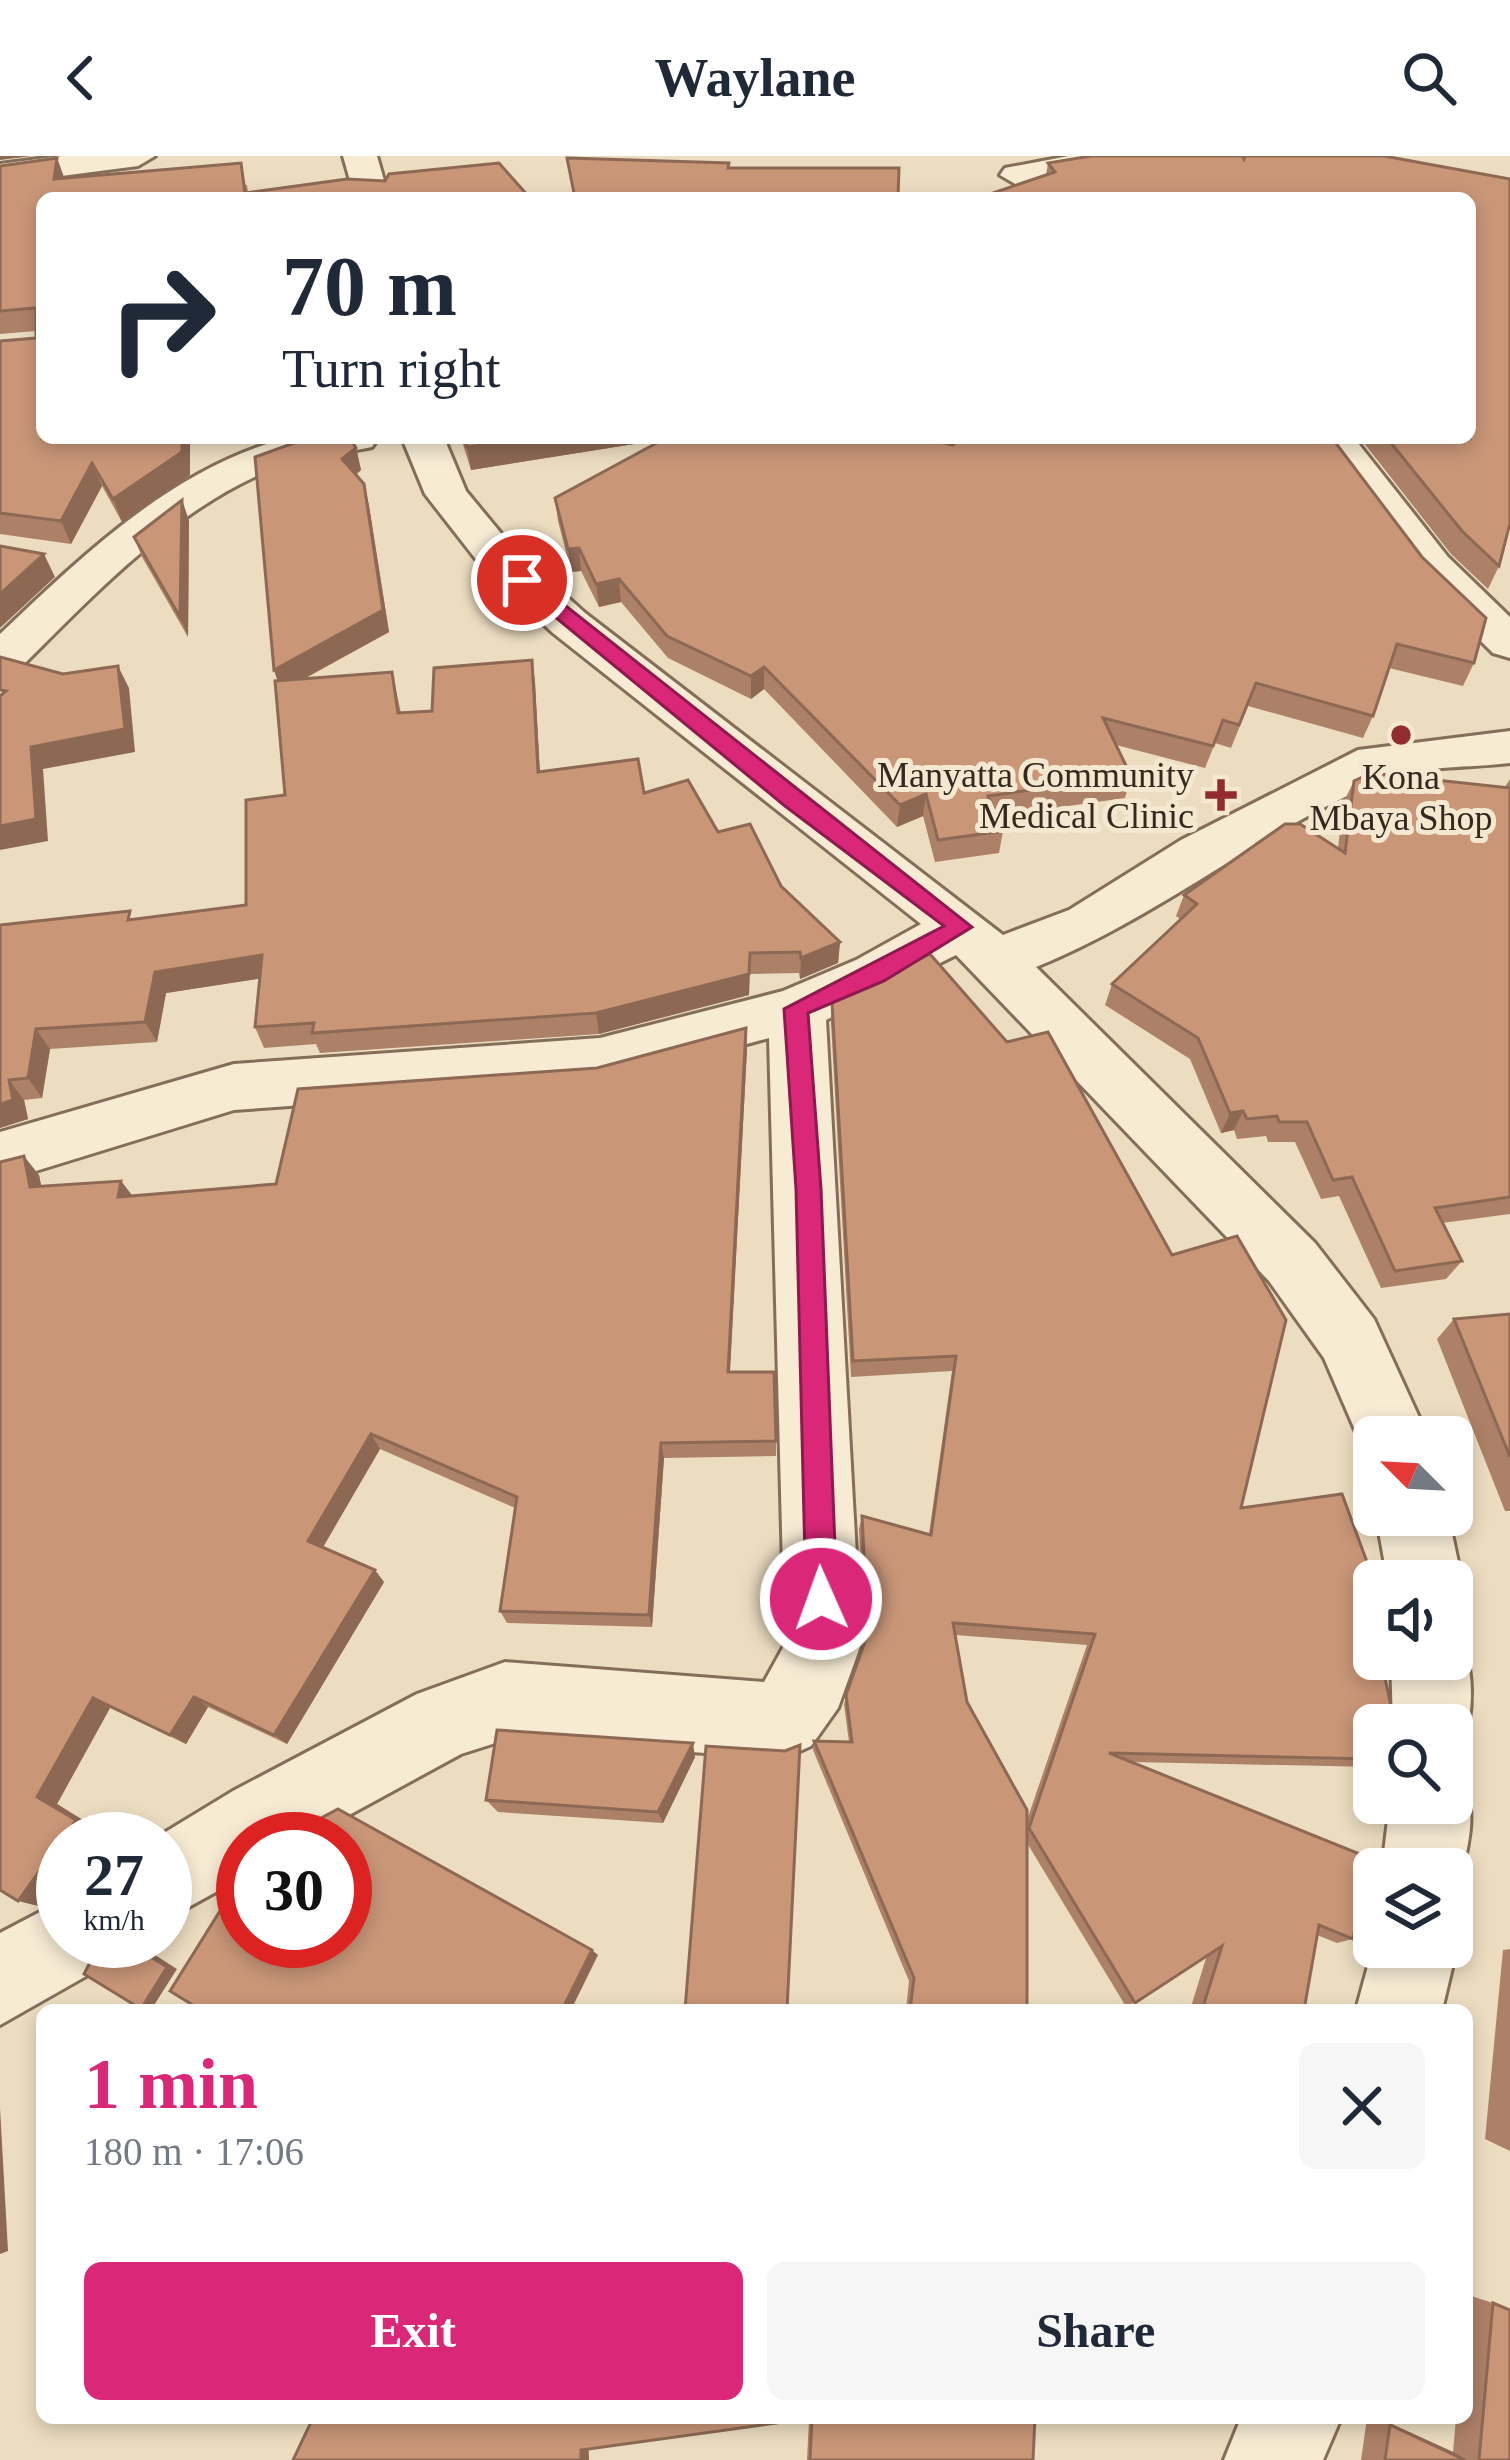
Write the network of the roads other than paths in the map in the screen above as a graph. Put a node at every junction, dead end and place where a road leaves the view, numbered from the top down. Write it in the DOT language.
graph roads {
  1 [pos="138,156"];
  2 [pos="360,156"];
  3 [pos="1129,156"];
  4 [pos="0,174"];
  5 [pos="1019,176"];
  6 [pos="370,192"];
  7 [pos="326,444"];
  8 [pos="425,444"];
  9 [pos="1338,444"];
  10 [pos="40,557"];
  11 [pos="101,567"];
  12 [pos="1510,643"];
  13 [pos="0,661"];
  14 [pos="1510,747"];
  15 [pos="977,944"];
  16 [pos="796,1009"];
  17 [pos="0,1157"];
  18 [pos="1384,1416"];
  19 [pos="192,1862"];
  20 [pos="36,1959"];
  21 [pos="1409,1968"];
  22 [pos="0,1982"];
  23 [pos="1400,2004"];
  24 [pos="1289,2424"];
  25 [pos="1273,2460"];
  1 -- 4 [label="street"];
  2 -- 6 [label="street"];
  3 -- 5 [label="street"];
  7 -- 11 [label="street"];
  8 -- 15 [label="street"];
  9 -- 12 [label="street"];
  10 -- 11 [label="street"];
  11 -- 13 [label="street"];
  14 -- 15 [label="street"];
  15 -- 16 [label="street"];
  15 -- 18 [label="street"];
  16 -- 17 [label="street"];
  16 -- 19 [label="street"];
  20 -- 22 [label="street"];
  21 -- 23 [label="street"];
  24 -- 25 [label="street"];
}
